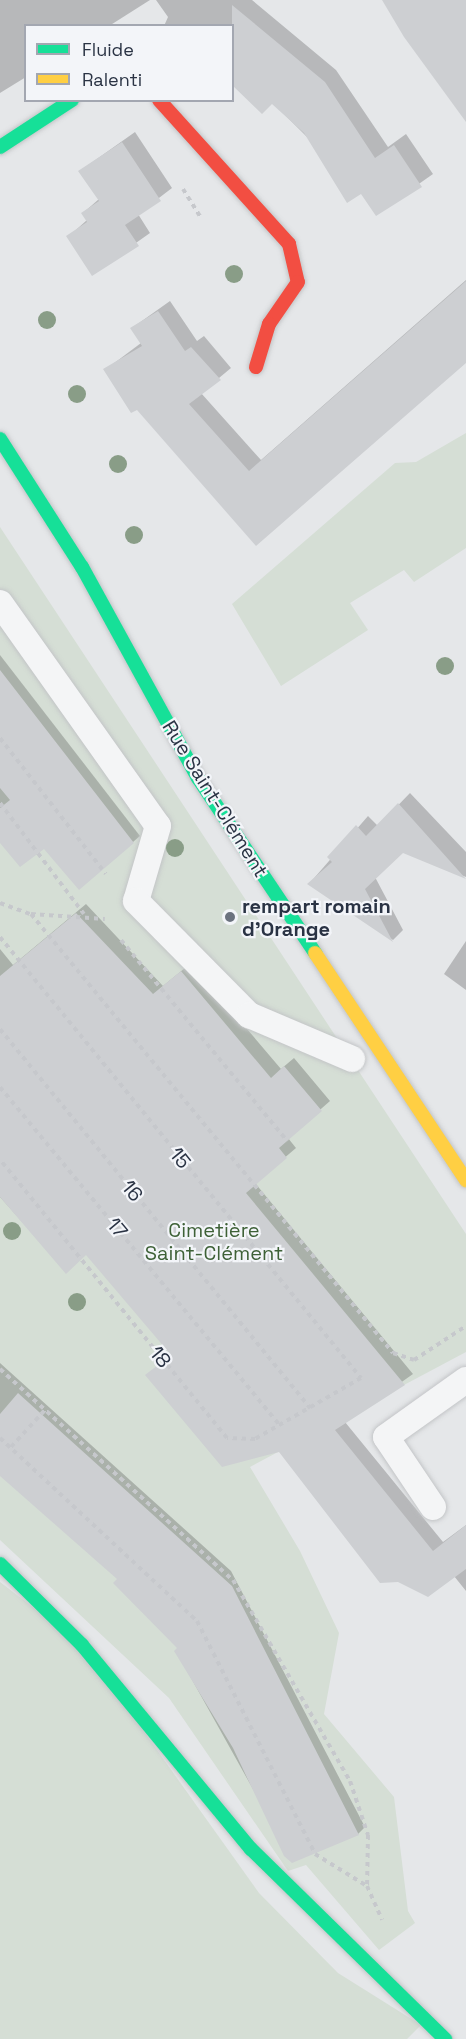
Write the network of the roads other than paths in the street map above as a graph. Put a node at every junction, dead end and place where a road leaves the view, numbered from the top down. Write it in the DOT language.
graph roads {
  1 [pos="69,102"];
  2 [pos="161,102"];
  3 [pos="0,147"];
  4 [pos="256,367"];
  5 [pos="0,439"];
  6 [pos="0,603"];
  7 [pos="352,1059"];
  8 [pos="466,1180"];
  9 [pos="466,1380"];
  10 [pos="433,1507"];
  11 [pos="0,1564"];
  12 [pos="445,2039"];
  1 -- 3 [label="street"];
  2 -- 4 [label="street"];
  5 -- 8 [label="street, Rue Saint-Clément"];
  6 -- 7 [label="lane"];
  9 -- 10 [label="lane"];
  11 -- 12 [label="street"];
}
